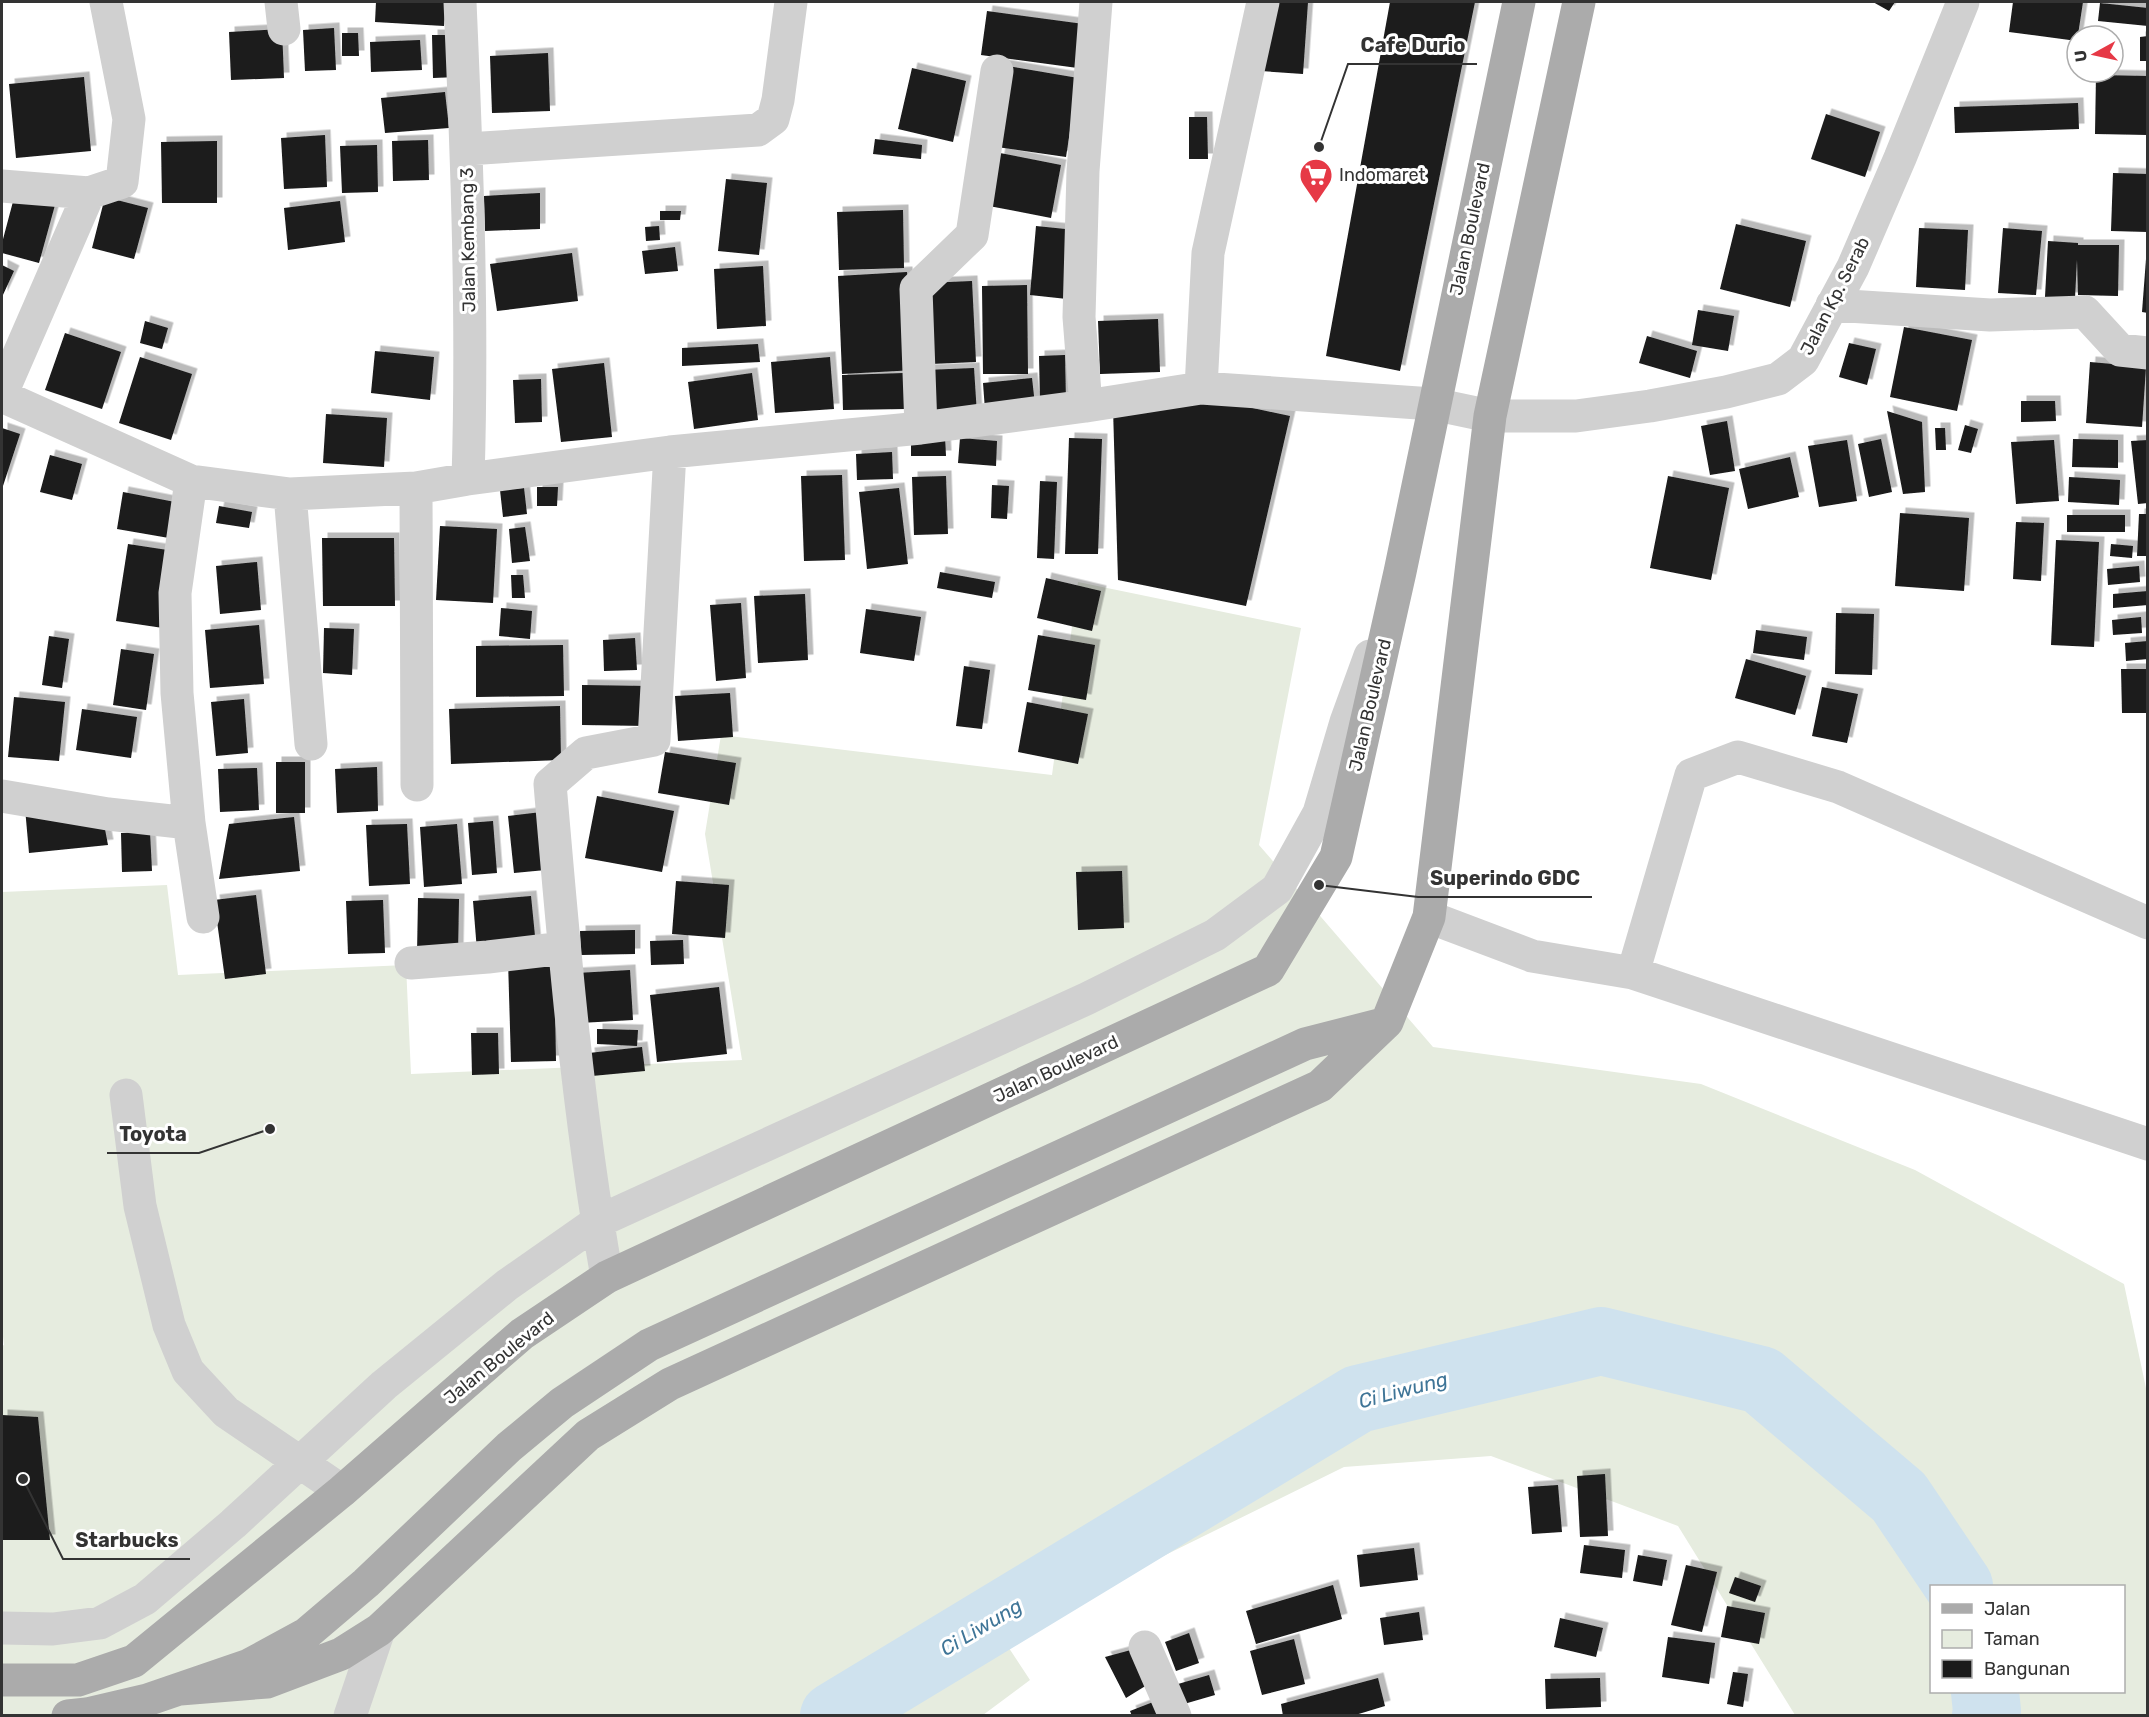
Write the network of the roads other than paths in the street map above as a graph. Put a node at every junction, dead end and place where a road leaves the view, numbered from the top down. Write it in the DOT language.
graph roads {
  1 [pos="106,2"];
  2 [pos="460,2"];
  3 [pos="791,2"];
  4 [pos="1096,2"];
  5 [pos="1263,2"];
  6 [pos="1519,2"];
  7 [pos="1579,2"];
  8 [pos="1963,2"];
  9 [pos="997,71"];
  10 [pos="467,149"];
  11 [pos="2,186"];
  12 [pos="90,192"];
  13 [pos="1832,305"];
  14 [pos="2148,353"];
  15 [pos="1201,388"];
  16 [pos="2,395"];
  17 [pos="1433,404"];
  18 [pos="1086,406"];
  19 [pos="1490,416"];
  20 [pos="921,428"];
  21 [pos="670,452"];
  22 [pos="468,479"];
  23 [pos="191,481"];
  24 [pos="416,488"];
  25 [pos="291,494"];
  26 [pos="1400,572"];
  27 [pos="310,744"];
  28 [pos="417,785"];
  29 [pos="2,796"];
  30 [pos="189,823"];
  31 [pos="203,917"];
  32 [pos="1429,917"];
  33 [pos="2148,923"];
  34 [pos="564,948"];
  35 [pos="411,963"];
  36 [pos="1633,974"];
  37 [pos="1388,1022"];
  38 [pos="126,1095"];
  39 [pos="2148,1144"];
  40 [pos="597,1222"];
  41 [pos="607,1277"];
  42 [pos="301,1463"];
  43 [pos="342,1491"];
  44 [pos="2,1628"];
  45 [pos="379,1630"];
  46 [pos="1145,1647"];
  47 [pos="134,1661"];
  48 [pos="2,1680"];
  49 [pos="180,1689"];
  50 [pos="147,1700"];
  51 [pos="68,1716"];
  52 [pos="350,1716"];
  53 [pos="1175,1716"];
  1 -- 12 [label="street"];
  2 -- 10 [label="street, Jalan Kembang 3"];
  3 -- 10 [label="street"];
  4 -- 18 [label="street"];
  5 -- 15 [label="street"];
  6 -- 17 [label="main road, Jalan Boulevard"];
  7 -- 19 [label="main road"];
  8 -- 13 [label="street, Jalan Kp. Serab"];
  9 -- 20 [label="street"];
  10 -- 22 [label="street, Jalan Kembang 3"];
  11 -- 12 [label="street"];
  12 -- 16 [label="street"];
  13 -- 14 [label="street"];
  13 -- 19 [label="street, Jalan Kp. Serab"];
  15 -- 17 [label="street, Jalan Kp. Serab"];
  15 -- 18 [label="street, Jalan Kp. Serab"];
  16 -- 23 [label="street, Jalan Kp. Serab"];
  17 -- 19 [label="street, Jalan Kp. Serab"];
  17 -- 26 [label="main road, Jalan Boulevard"];
  18 -- 20 [label="street, Jalan Kp. Serab"];
  19 -- 32 [label="main road"];
  20 -- 21 [label="street, Jalan Kp. Serab"];
  21 -- 22 [label="street, Jalan Kp. Serab"];
  21 -- 34 [label="street"];
  22 -- 24 [label="street, Jalan Kp. Serab"];
  23 -- 25 [label="street, Jalan Kp. Serab"];
  23 -- 30 [label="street"];
  24 -- 25 [label="street, Jalan Kp. Serab"];
  24 -- 28 [label="street"];
  25 -- 27 [label="street"];
  26 -- 40 [label="street"];
  26 -- 41 [label="main road, Jalan Boulevard"];
  29 -- 30 [label="street"];
  30 -- 31 [label="street"];
  32 -- 36 [label="street"];
  32 -- 37 [label="main road"];
  33 -- 36 [label="street"];
  34 -- 35 [label="street"];
  34 -- 40 [label="street"];
  36 -- 39 [label="street"];
  37 -- 45 [label="main road"];
  37 -- 49 [label="main road"];
  38 -- 42 [label="street"];
  40 -- 41 [label="street"];
  40 -- 42 [label="street"];
  41 -- 43 [label="main road, Jalan Boulevard"];
  42 -- 43 [label="street"];
  42 -- 44 [label="street"];
  43 -- 47 [label="main road, Jalan Boulevard"];
  45 -- 49 [label="main road"];
  45 -- 52 [label="street"];
  46 -- 53 [label="street"];
  47 -- 48 [label="main road, Jalan Boulevard"];
  47 -- 50 [label="main road"];
  49 -- 50 [label="main road"];
  50 -- 51 [label="main road"];
}
